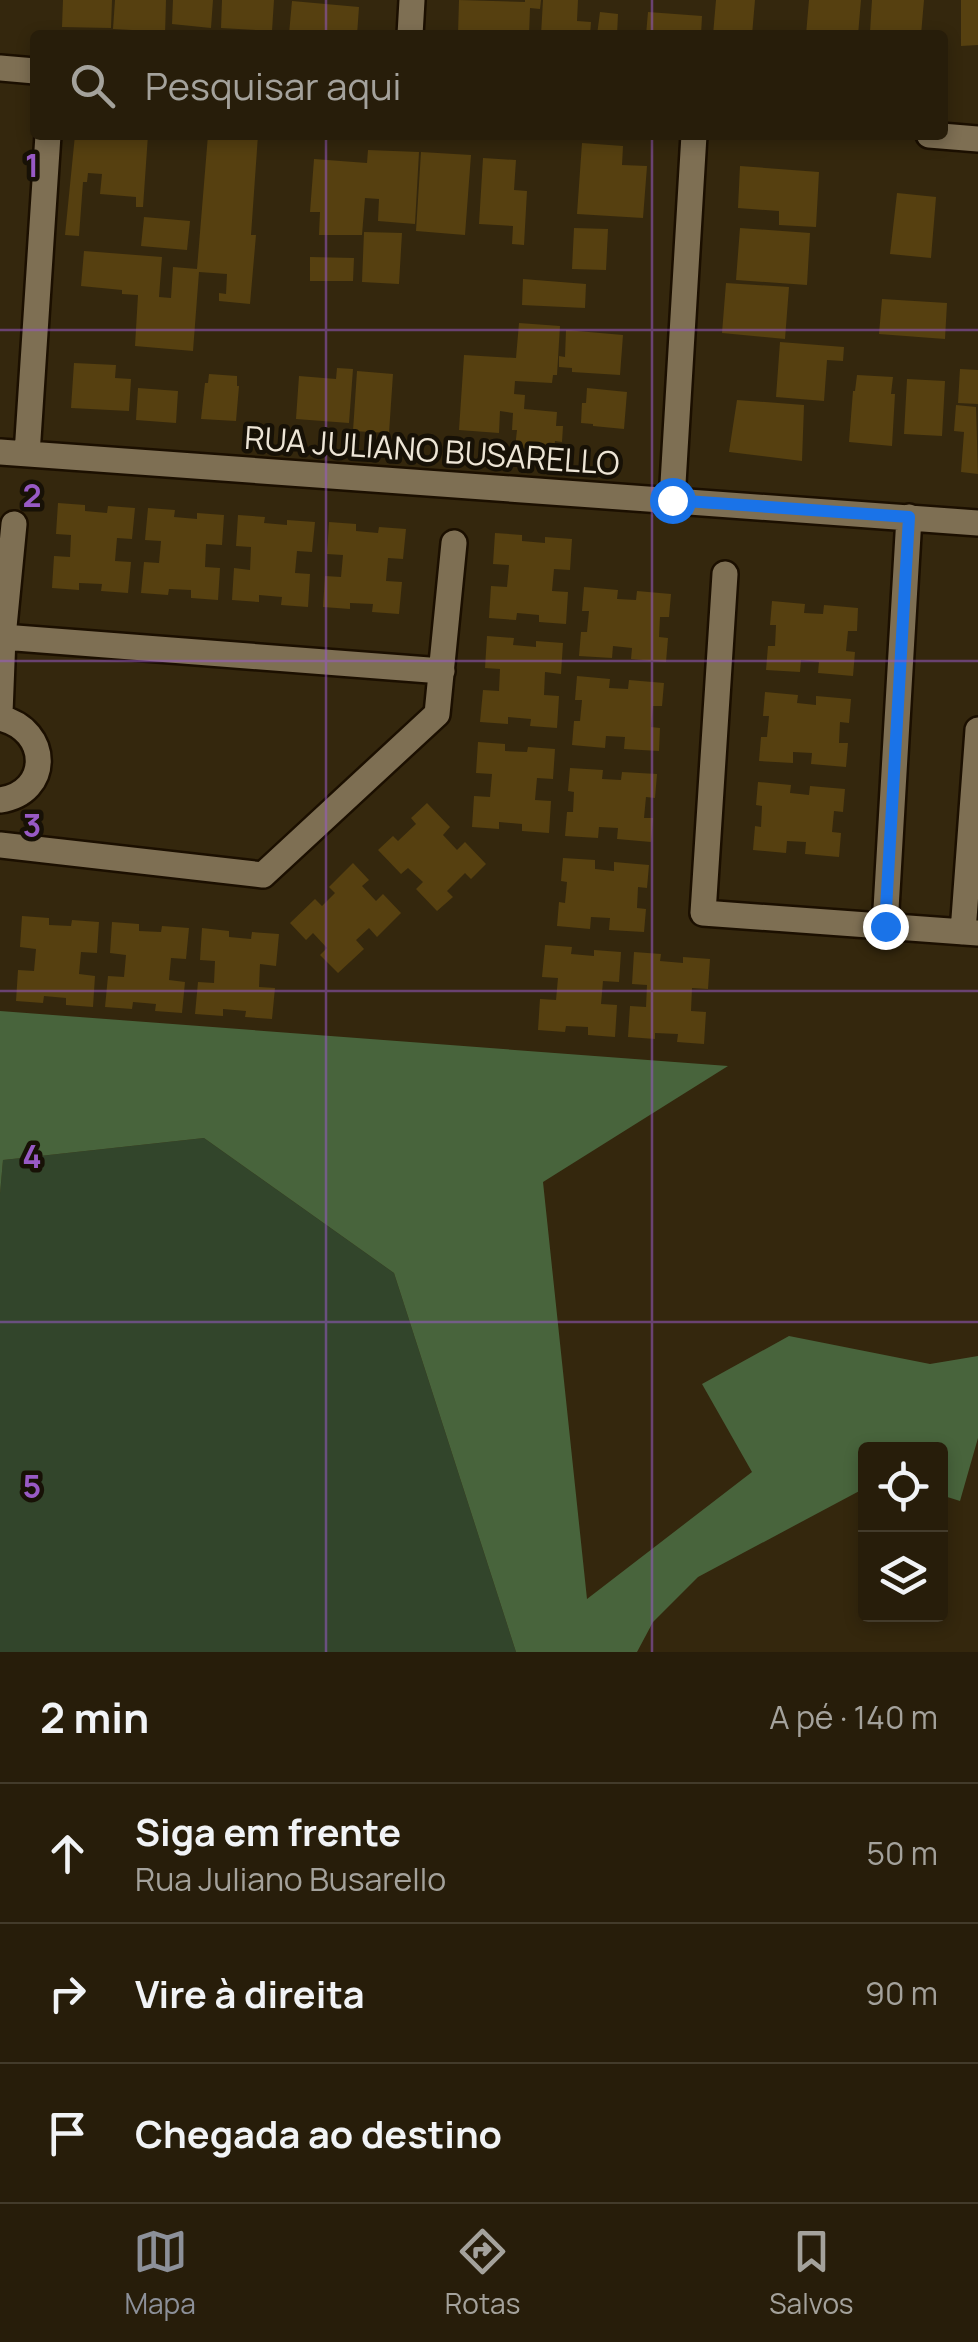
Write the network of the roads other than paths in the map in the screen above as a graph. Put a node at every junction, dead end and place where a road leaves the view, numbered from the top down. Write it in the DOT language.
graph roads {
  1 [pos="412,0"];
  2 [pos="410,30"];
  3 [pos="0,68"];
  4 [pos="30,71"];
  5 [pos="948,136"];
  6 [pos="978,138"];
  7 [pos="48,140"];
  8 [pos="694,140"];
  9 [pos="0,452"];
  10 [pos="27,454"];
  11 [pos="672,500"];
  12 [pos="909,517"];
  13 [pos="978,522"];
  14 [pos="14,524"];
  15 [pos="454,543"];
  16 [pos="725,574"];
  17 [pos="4,637"];
  18 [pos="442,671"];
  19 [pos="0,716"];
  20 [pos="978,730"];
  21 [pos="0,800"];
  22 [pos="0,845"];
  23 [pos="885,926"];
  24 [pos="970,932"];
  1 -- 2 [label="street"];
  3 -- 4 [label="street"];
  5 -- 6 [label="street"];
  7 -- 10 [label="street"];
  8 -- 11 [label="street"];
  9 -- 10 [label="street, RUA JULIANO BUSARELLO"];
  10 -- 11 [label="street, RUA JULIANO BUSARELLO"];
  11 -- 12 [label="street, RUA JULIANO BUSARELLO"];
  12 -- 13 [label="street, RUA JULIANO BUSARELLO"];
  12 -- 23 [label="street"];
  14 -- 17 [label="street"];
  15 -- 18 [label="street"];
  16 -- 23 [label="street"];
  17 -- 18 [label="street"];
  17 -- 19 [label="street"];
  18 -- 22 [label="street"];
  19 -- 21 [label="street"];
  20 -- 24 [label="street"];
  23 -- 24 [label="street"];
}
